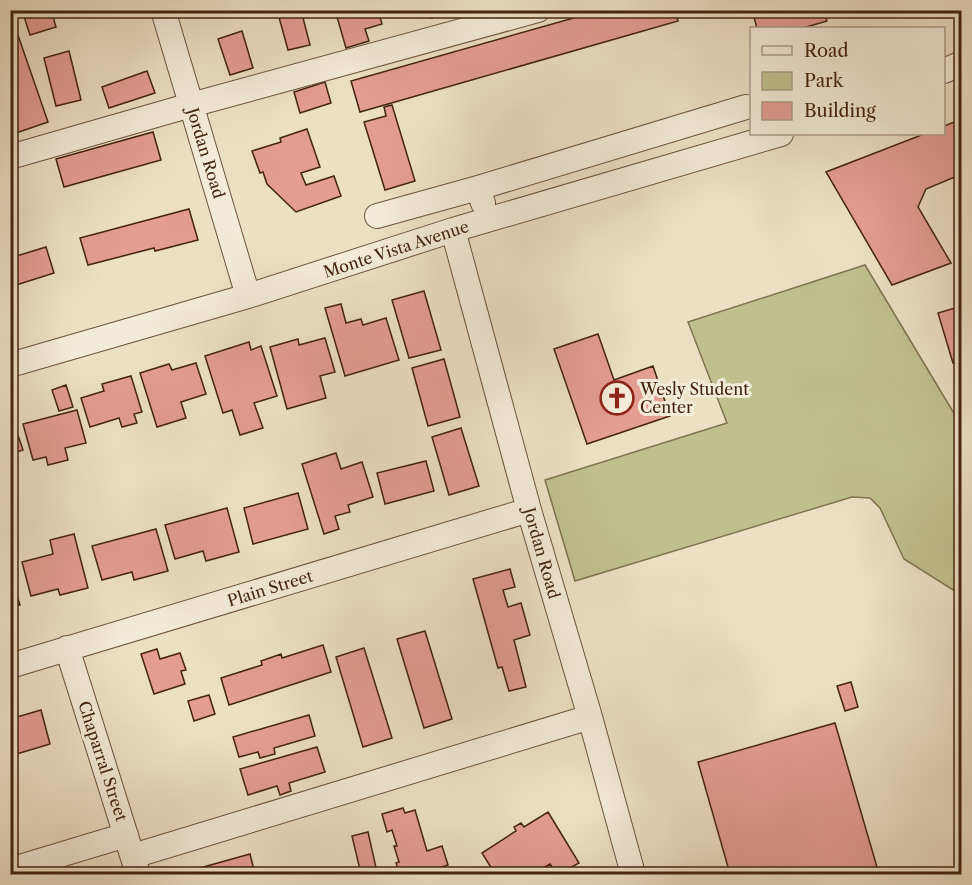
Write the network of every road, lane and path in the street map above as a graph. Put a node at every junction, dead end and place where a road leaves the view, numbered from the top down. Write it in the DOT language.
graph roads {
  1 [pos="163,10"];
  2 [pos="538,10"];
  3 [pos="962,63"];
  4 [pos="945,71"];
  5 [pos="191,105"];
  6 [pos="746,107"];
  7 [pos="778,135"];
  8 [pos="10,157"];
  9 [pos="478,188"];
  10 [pos="376,216"];
  11 [pos="488,220"];
  12 [pos="453,230"];
  13 [pos="248,296"];
  14 [pos="10,365"];
  15 [pos="529,510"];
  16 [pos="67,648"];
  17 [pos="10,666"];
  18 [pos="590,717"];
  19 [pos="132,855"];
  20 [pos="10,870"];
  21 [pos="633,874"];
  1 -- 5 [label="street, Jordan Road"];
  2 -- 5 [label="street"];
  3 -- 4 [label="street"];
  5 -- 8 [label="street"];
  5 -- 13 [label="street, Jordan Road"];
  6 -- 9 [label="street"];
  7 -- 11 [label="street, Monte Vista Avenue"];
  9 -- 10 [label="street"];
  9 -- 11 [label="street"];
  11 -- 12 [label="street, Monte Vista Avenue"];
  12 -- 13 [label="street, Monte Vista Avenue"];
  12 -- 15 [label="street, Jordan Road"];
  13 -- 14 [label="street, Monte Vista Avenue"];
  15 -- 16 [label="street, Plain Street"];
  15 -- 18 [label="street, Jordan Road"];
  16 -- 17 [label="street, Plain Street"];
  16 -- 19 [label="street, Chaparral Street"];
  18 -- 19 [label="street"];
  18 -- 21 [label="street, Jordan Road"];
  19 -- 20 [label="street"];
}
